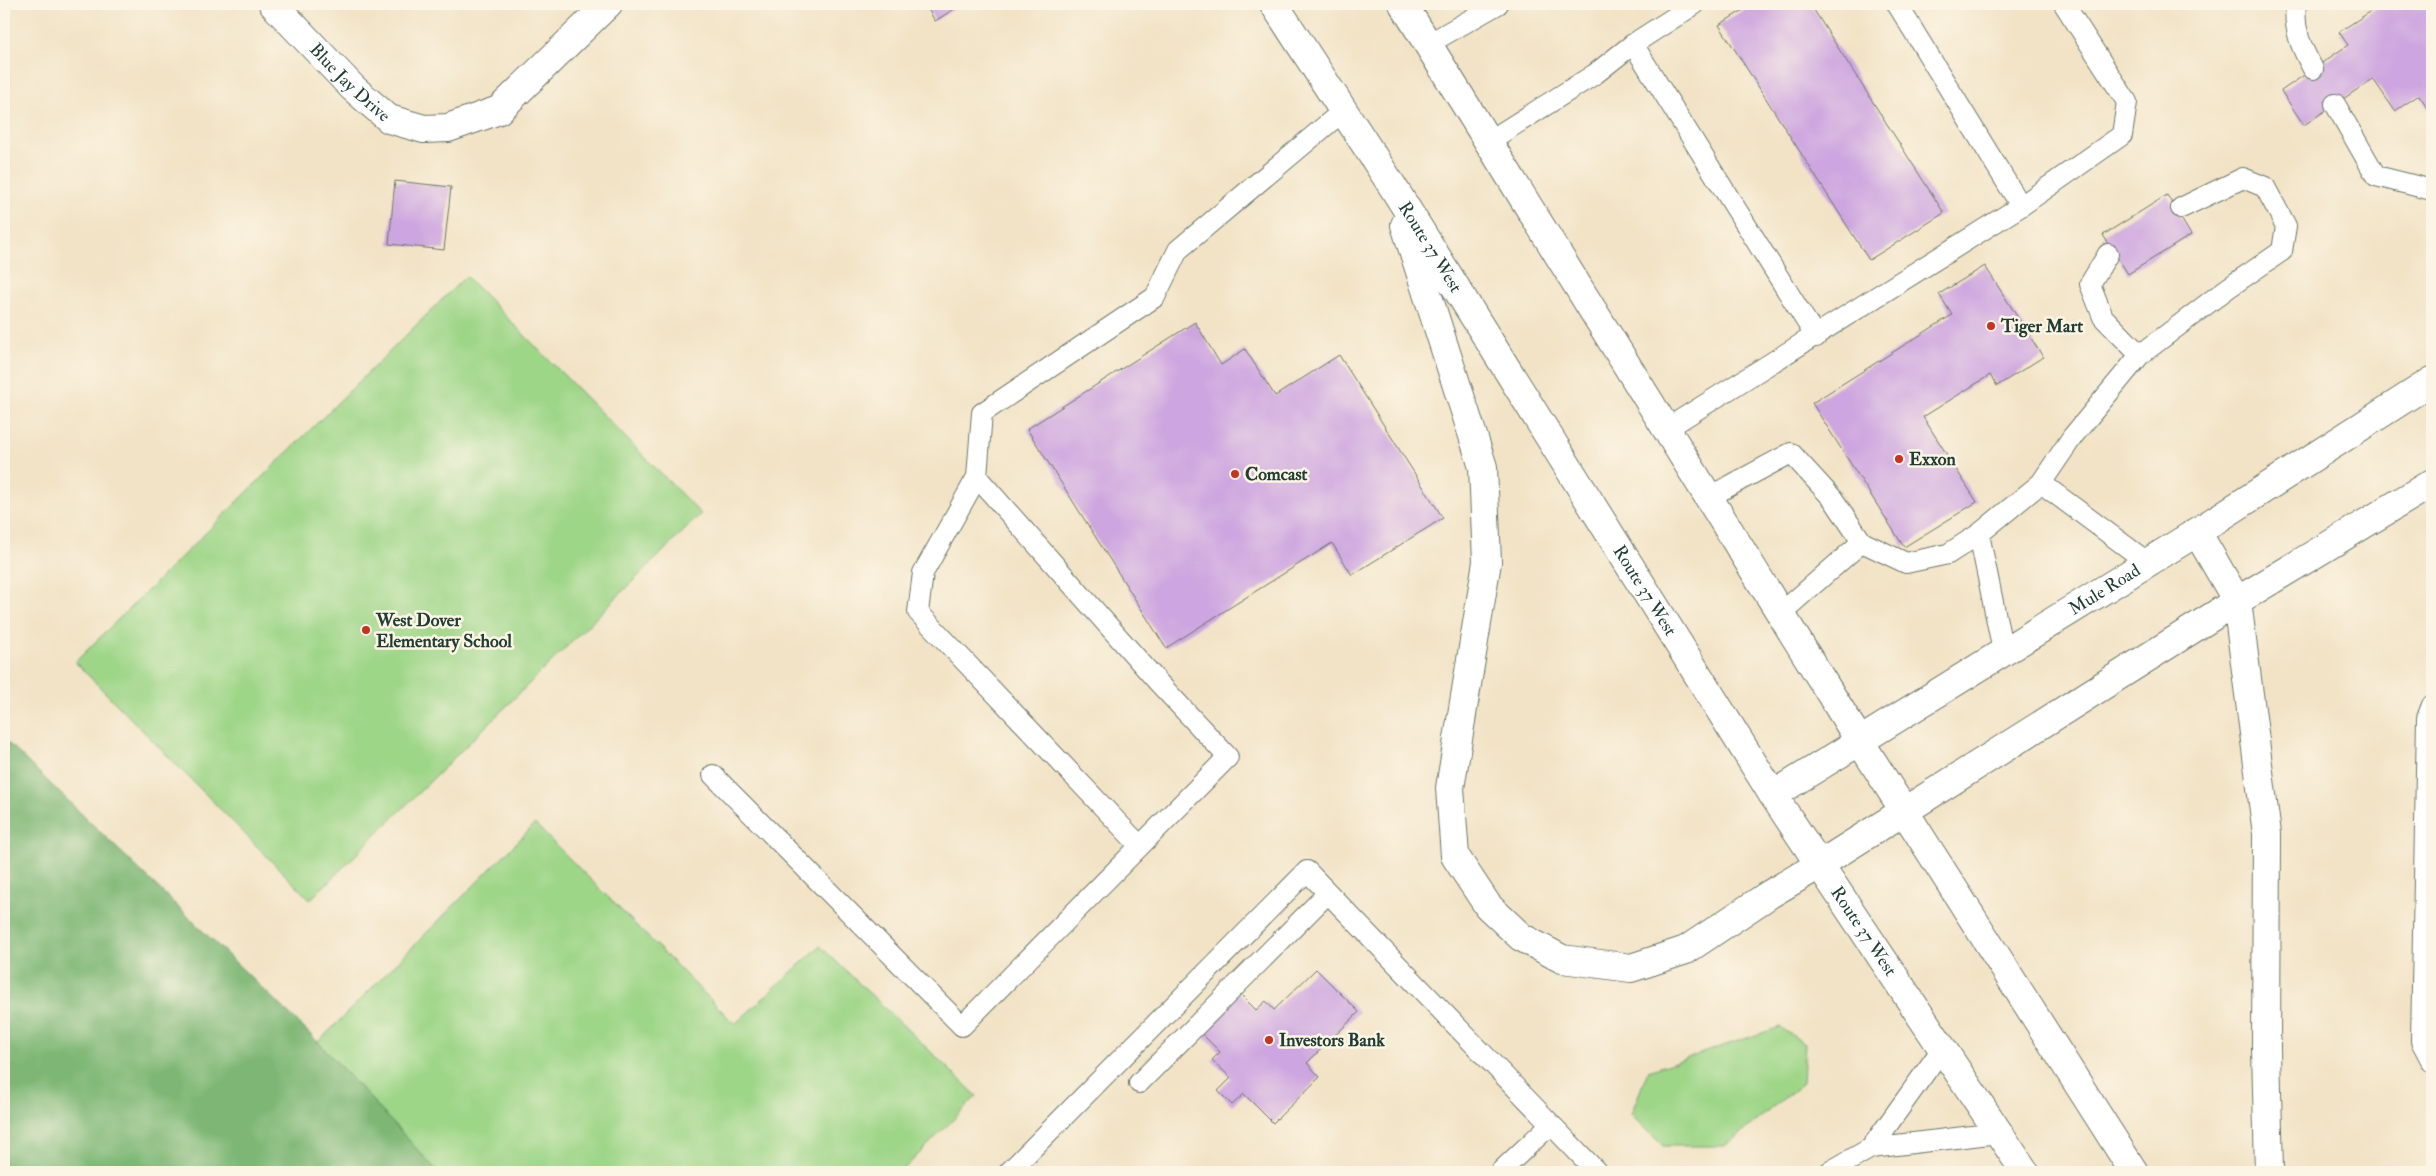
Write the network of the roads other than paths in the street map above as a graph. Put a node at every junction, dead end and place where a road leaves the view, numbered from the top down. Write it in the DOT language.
graph roads {
  1 [pos="273,4"];
  2 [pos="608,4"];
  3 [pos="1274,4"];
  4 [pos="1403,4"];
  5 [pos="1498,4"];
  6 [pos="1695,4"];
  7 [pos="1897,4"];
  8 [pos="2064,4"];
  9 [pos="2296,4"];
  10 [pos="1428,44"];
  11 [pos="1633,44"];
  12 [pos="2313,69"];
  13 [pos="2335,104"];
  14 [pos="1343,111"];
  15 [pos="1488,141"];
  16 [pos="1393,187"];
  17 [pos="2432,190"];
  18 [pos="2020,206"];
  19 [pos="2181,208"];
  20 [pos="2108,254"];
  21 [pos="1816,336"];
  22 [pos="2140,354"];
  23 [pos="2432,381"];
  24 [pos="1666,429"];
  25 [pos="977,477"];
  26 [pos="2041,483"];
  27 [pos="2432,483"];
  28 [pos="1709,498"];
  29 [pos="2197,532"];
  30 [pos="1980,534"];
  31 [pos="1862,542"];
  32 [pos="2147,562"];
  33 [pos="2237,602"];
  34 [pos="1781,613"];
  35 [pos="2003,651"];
  36 [pos="2432,705"];
  37 [pos="1859,740"];
  38 [pos="713,775"];
  39 [pos="1774,795"];
  40 [pos="1906,811"];
  41 [pos="1140,846"];
  42 [pos="1819,865"];
  43 [pos="1328,893"];
  44 [pos="1942,1049"];
  45 [pos="2432,1062"];
  46 [pos="1139,1083"];
  47 [pos="1550,1124"];
  48 [pos="1998,1133"];
  49 [pos="1871,1148"];
  50 [pos="1009,1172"];
  51 [pos="1500,1172"];
  52 [pos="1598,1172"];
  53 [pos="1829,1172"];
  54 [pos="2024,1172"];
  55 [pos="2134,1172"];
  56 [pos="2269,1172"];
  1 -- 2 [label="main road, Blue Jay Drive"];
  3 -- 14 [label="main road, Route 37 West"];
  4 -- 10 [label="main road"];
  5 -- 10 [label="lane"];
  6 -- 11 [label="lane"];
  7 -- 18 [label="lane"];
  8 -- 18 [label="lane"];
  9 -- 12 [label="lane"];
  10 -- 15 [label="main road"];
  11 -- 15 [label="lane"];
  11 -- 21 [label="lane"];
  13 -- 17 [label="lane"];
  14 -- 16 [label="main road, Route 37 West"];
  14 -- 25 [label="lane"];
  15 -- 24 [label="main road"];
  16 -- 39 [label="main road, Route 37 West"];
  16 -- 42 [label="main road"];
  18 -- 21 [label="lane"];
  19 -- 22 [label="lane"];
  20 -- 22 [label="lane"];
  21 -- 24 [label="lane"];
  22 -- 26 [label="lane"];
  23 -- 29 [label="main road, Mule Road"];
  24 -- 28 [label="main road"];
  25 -- 41 [label="lane"];
  25 -- 41 [label="lane"];
  26 -- 30 [label="lane"];
  26 -- 32 [label="lane"];
  27 -- 33 [label="main road"];
  28 -- 31 [label="lane"];
  28 -- 34 [label="main road"];
  29 -- 32 [label="main road, Mule Road"];
  29 -- 33 [label="main road"];
  30 -- 31 [label="lane"];
  30 -- 35 [label="lane"];
  31 -- 34 [label="lane"];
  32 -- 35 [label="main road, Mule Road"];
  33 -- 40 [label="main road"];
  33 -- 56 [label="main road"];
  34 -- 37 [label="main road"];
  35 -- 37 [label="main road, Mule Road"];
  36 -- 45 [label="lane"];
  37 -- 39 [label="main road, Mule Road"];
  37 -- 40 [label="main road"];
  38 -- 41 [label="lane"];
  39 -- 42 [label="main road, Route 37 West"];
  40 -- 42 [label="main road"];
  40 -- 55 [label="main road"];
  42 -- 44 [label="main road, Route 37 West"];
  43 -- 46 [label="lane"];
  43 -- 47 [label="lane"];
  43 -- 50 [label="lane"];
  44 -- 48 [label="main road, Route 37 West"];
  44 -- 49 [label="lane"];
  47 -- 51 [label="lane"];
  47 -- 52 [label="lane"];
  48 -- 49 [label="lane"];
  48 -- 54 [label="main road, Route 37 West"];
  49 -- 53 [label="lane"];
}
